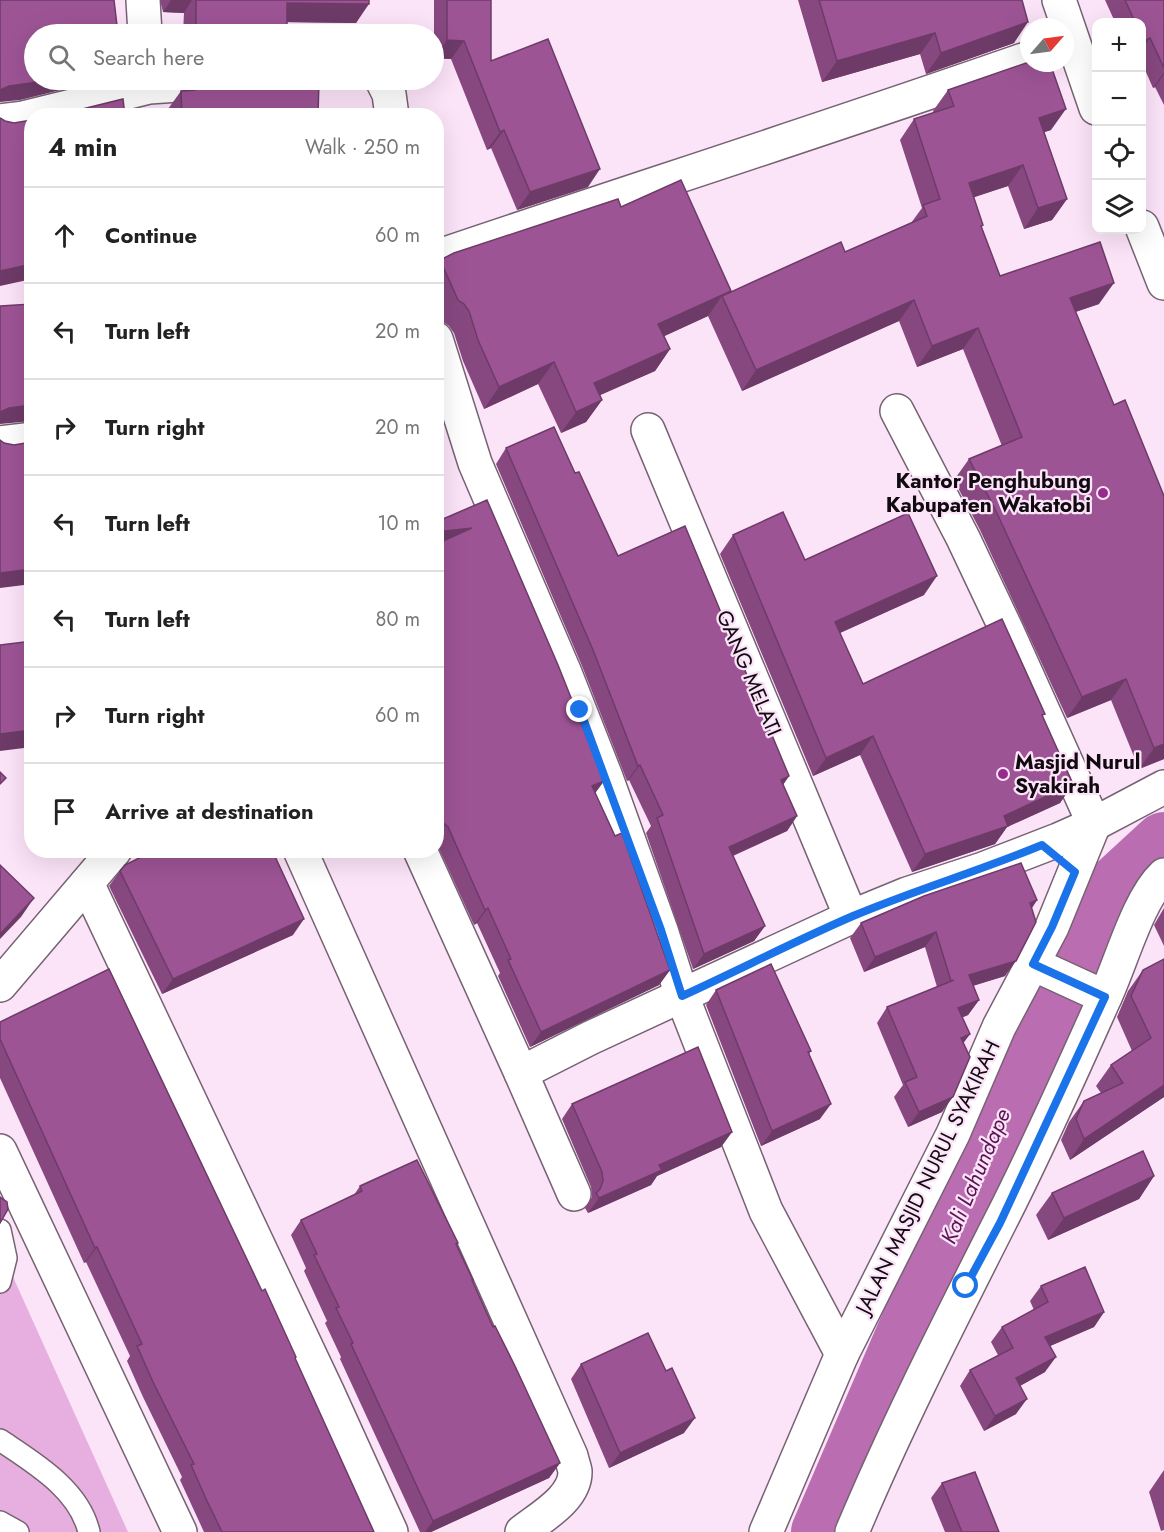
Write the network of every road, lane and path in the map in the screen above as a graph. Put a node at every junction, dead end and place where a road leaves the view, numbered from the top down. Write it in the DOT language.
graph roads {
  1 [pos="143,0"];
  2 [pos="1059,0"];
  3 [pos="1063,18"];
  4 [pos="144,24"];
  5 [pos="1074,56"];
  6 [pos="1020,61"];
  7 [pos="178,90"];
  8 [pos="386,90"];
  9 [pos="149,94"];
  10 [pos="1092,99"];
  11 [pos="72,108"];
  12 [pos="391,108"];
  13 [pos="24,117"];
  14 [pos="0,121"];
  15 [pos="1145,234"];
  16 [pos="444,254"];
  17 [pos="1164,283"];
  18 [pos="444,364"];
  19 [pos="897,411"];
  20 [pos="648,430"];
  21 [pos="24,440"];
  22 [pos="0,443"];
  23 [pos="1164,787"];
  24 [pos="1094,824"];
  25 [pos="1042,845"];
  26 [pos="108,858"];
  27 [pos="304,858"];
  28 [pos="424,858"];
  29 [pos="1075,872"];
  30 [pos="1164,875"];
  31 [pos="87,883"];
  32 [pos="851,916"];
  33 [pos="1039,966"];
  34 [pos="0,985"];
  35 [pos="1102,995"];
  36 [pos="682,996"];
  37 [pos="521,1073"];
  38 [pos="0,1151"];
  39 [pos="574,1194"];
  40 [pos="0,1230"];
  41 [pos="0,1282"];
  42 [pos="842,1354"];
  43 [pos="0,1440"];
  44 [pos="0,1522"];
  45 [pos="18,1532"];
  46 [pos="88,1532"];
  47 [pos="180,1532"];
  48 [pos="391,1532"];
  49 [pos="522,1532"];
  50 [pos="766,1532"];
  51 [pos="852,1532"];
  1 -- 4 [label="street"];
  2 -- 3 [label="street"];
  5 -- 10 [label="street"];
  6 -- 16 [label="street"];
  7 -- 9 [label="street"];
  8 -- 12 [label="street"];
  9 -- 11 [label="street"];
  13 -- 14 [label="street"];
  15 -- 17 [label="street"];
  18 -- 36 [label="street"];
  19 -- 24 [label="street"];
  20 -- 32 [label="street, GANG MELATI"];
  21 -- 22 [label="street"];
  23 -- 24 [label="street"];
  24 -- 25 [label="street"];
  24 -- 29 [label="street, JALAN MASJID NURUL SYAKIRAH"];
  25 -- 29 [label="street"];
  25 -- 32 [label="street"];
  26 -- 31 [label="street"];
  27 -- 49 [label="street"];
  28 -- 37 [label="street"];
  29 -- 33 [label="street, JALAN MASJID NURUL SYAKIRAH"];
  30 -- 35 [label="street"];
  31 -- 34 [label="street"];
  31 -- 48 [label="street"];
  32 -- 36 [label="street"];
  33 -- 35 [label="street"];
  33 -- 42 [label="street, JALAN MASJID NURUL SYAKIRAH"];
  35 -- 51 [label="street"];
  36 -- 37 [label="street"];
  36 -- 42 [label="street"];
  37 -- 39 [label="street"];
  38 -- 47 [label="street"];
  40 -- 41 [label="lane"];
  42 -- 50 [label="street, JALAN MASJID NURUL SYAKIRAH"];
  43 -- 46 [label="lane"];
  44 -- 45 [label="lane"];
}
